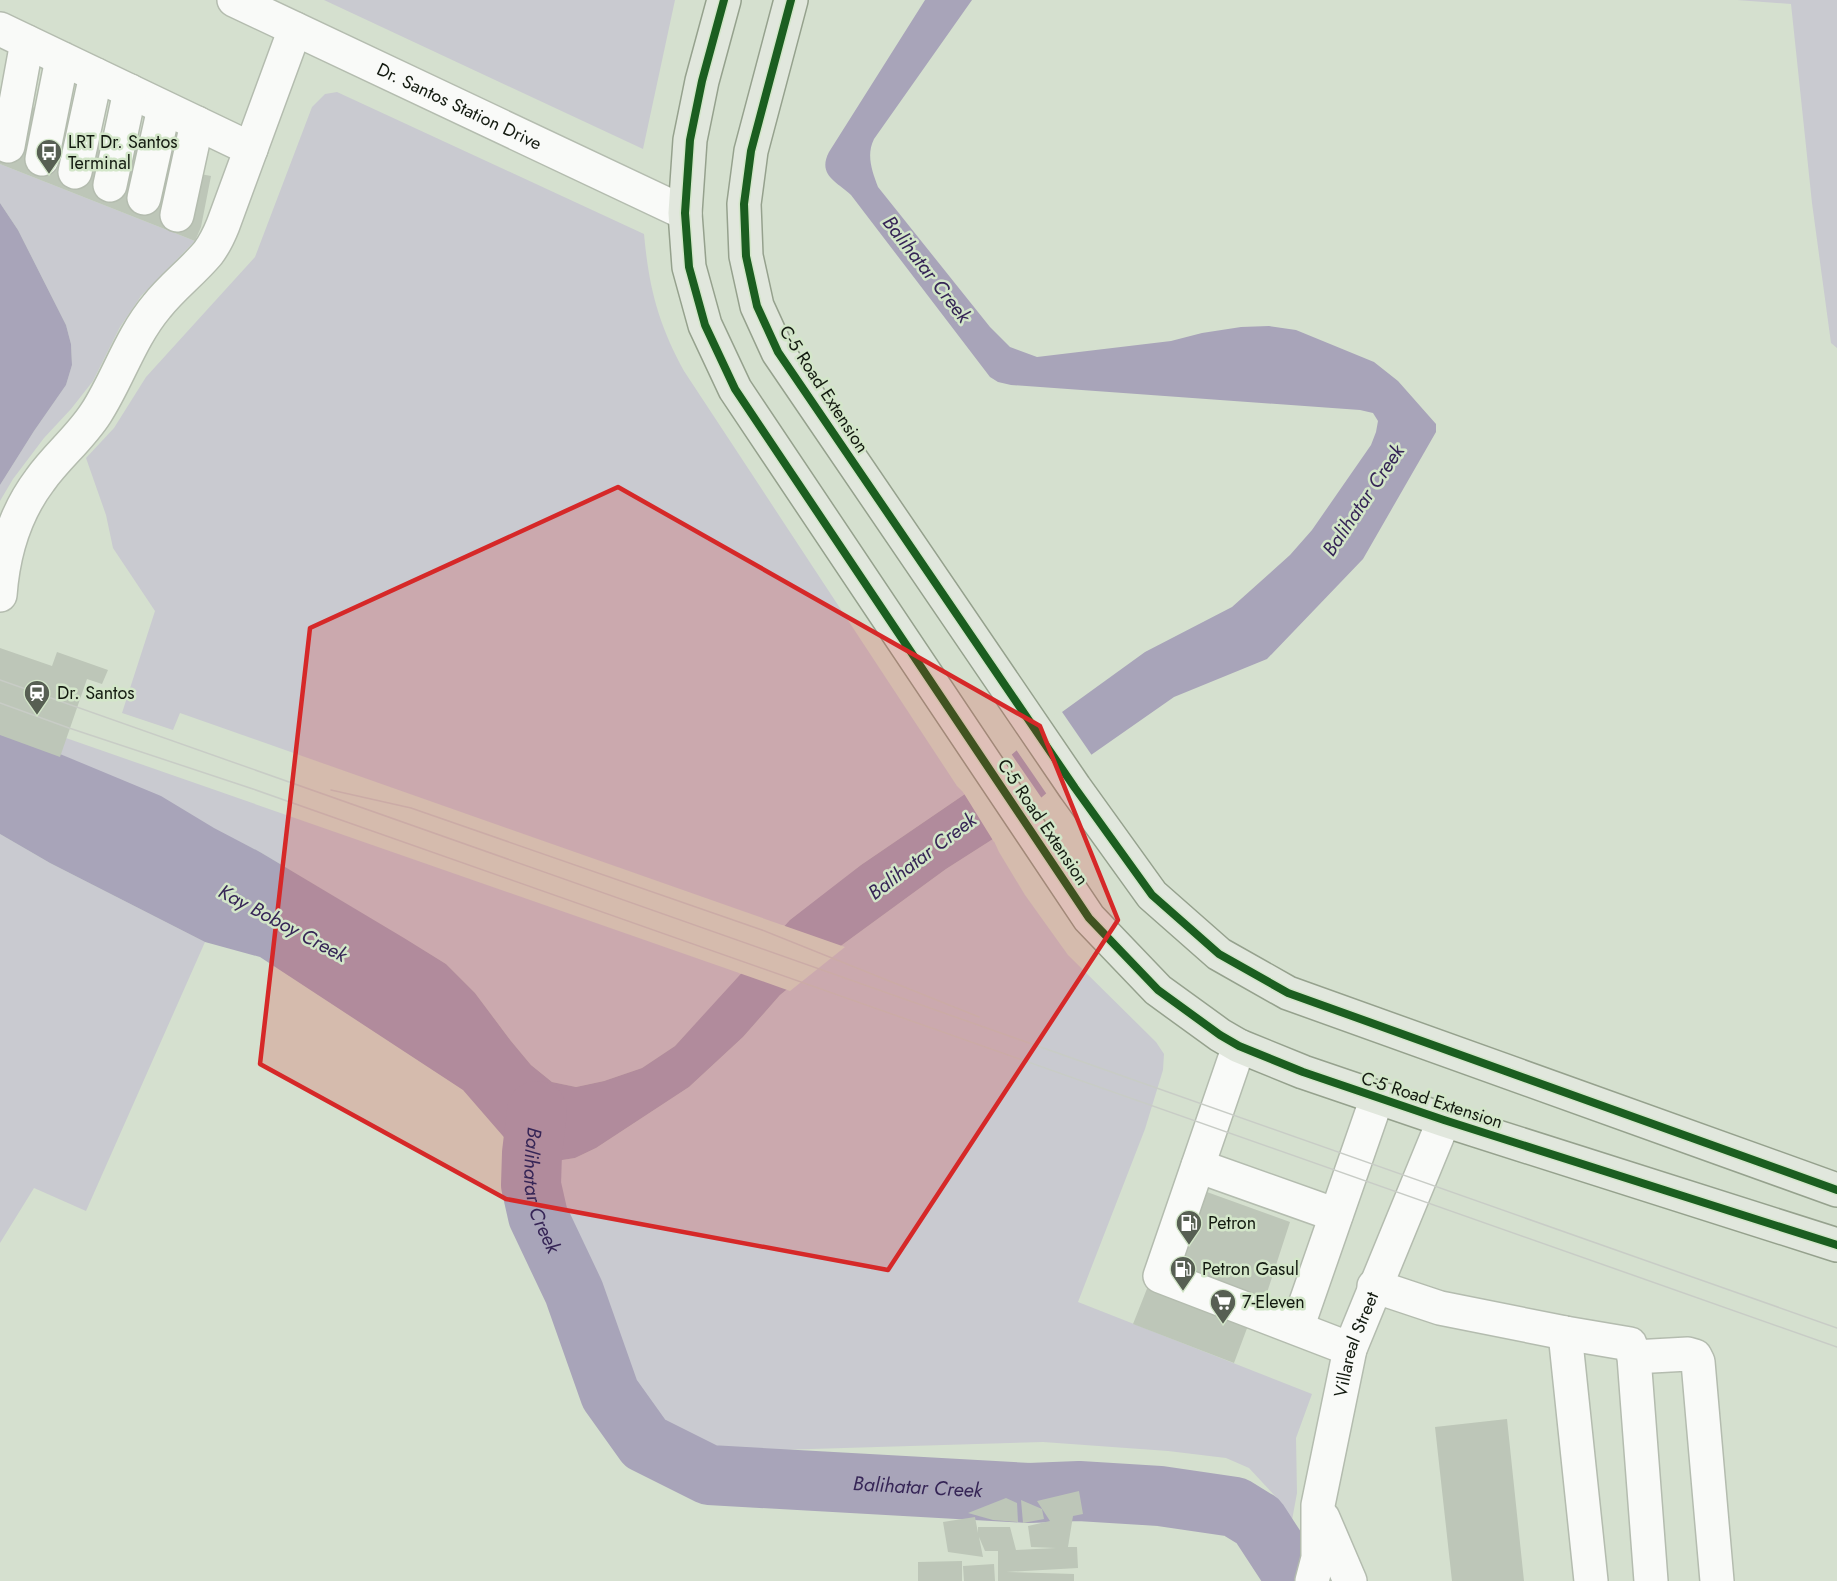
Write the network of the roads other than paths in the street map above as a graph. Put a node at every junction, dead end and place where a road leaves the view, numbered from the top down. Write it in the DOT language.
graph roads {
  1 [pos="234,0"];
  2 [pos="724,0"];
  3 [pos="791,0"];
  4 [pos="295,29"];
  5 [pos="14,36"];
  6 [pos="62,59"];
  7 [pos="96,75"];
  8 [pos="130,91"];
  9 [pos="164,108"];
  10 [pos="197,123"];
  11 [pos="8,146"];
  12 [pos="251,149"];
  13 [pos="42,159"];
  14 [pos="75,172"];
  15 [pos="110,185"];
  16 [pos="144,198"];
  17 [pos="684,213"];
  18 [pos="177,215"];
  19 [pos="0,595"];
  20 [pos="1239,1046"];
  21 [pos="1377,1098"];
  22 [pos="1444,1120"];
  23 [pos="1198,1166"];
  24 [pos="1837,1190"];
  25 [pos="1336,1215"];
  26 [pos="1837,1245"];
  27 [pos="1374,1286"];
  28 [pos="1296,1328"];
  29 [pos="1565,1334"];
  30 [pos="1350,1348"];
  31 [pos="1634,1357"];
  32 [pos="1318,1505"];
  33 [pos="1315,1569"];
  34 [pos="1350,1581"];
  35 [pos="1591,1581"];
  36 [pos="1651,1581"];
  37 [pos="1717,1581"];
  1 -- 4 [label="street, Dr. Santos Station Drive"];
  2 -- 17 [label="main road, C-5 Road Extension"];
  3 -- 24 [label="main road, C-5 Road Extension"];
  4 -- 12 [label="street"];
  4 -- 17 [label="street, Dr. Santos Station Drive"];
  5 -- 6 [label="street"];
  5 -- 11 [label="street"];
  6 -- 7 [label="street"];
  6 -- 13 [label="street"];
  7 -- 8 [label="street"];
  7 -- 14 [label="street"];
  8 -- 9 [label="street"];
  8 -- 15 [label="street"];
  9 -- 10 [label="street"];
  9 -- 16 [label="street"];
  10 -- 12 [label="street"];
  10 -- 18 [label="street"];
  12 -- 19 [label="street"];
  17 -- 20 [label="main road, C-5 Road Extension"];
  20 -- 21 [label="main road, C-5 Road Extension"];
  20 -- 23 [label="street"];
  21 -- 22 [label="main road, C-5 Road Extension"];
  21 -- 25 [label="street"];
  22 -- 26 [label="main road, C-5 Road Extension"];
  22 -- 27 [label="street, Villareal Street"];
  23 -- 25 [label="street"];
  23 -- 28 [label="street"];
  25 -- 28 [label="street"];
  27 -- 29 [label="street"];
  27 -- 30 [label="street, Villareal Street"];
  28 -- 30 [label="street"];
  29 -- 31 [label="street"];
  29 -- 35 [label="street"];
  30 -- 32 [label="street, Villareal Street"];
  31 -- 36 [label="street"];
  31 -- 37 [label="street"];
  32 -- 33 [label="street, Villareal Street"];
  32 -- 34 [label="street"];
}
